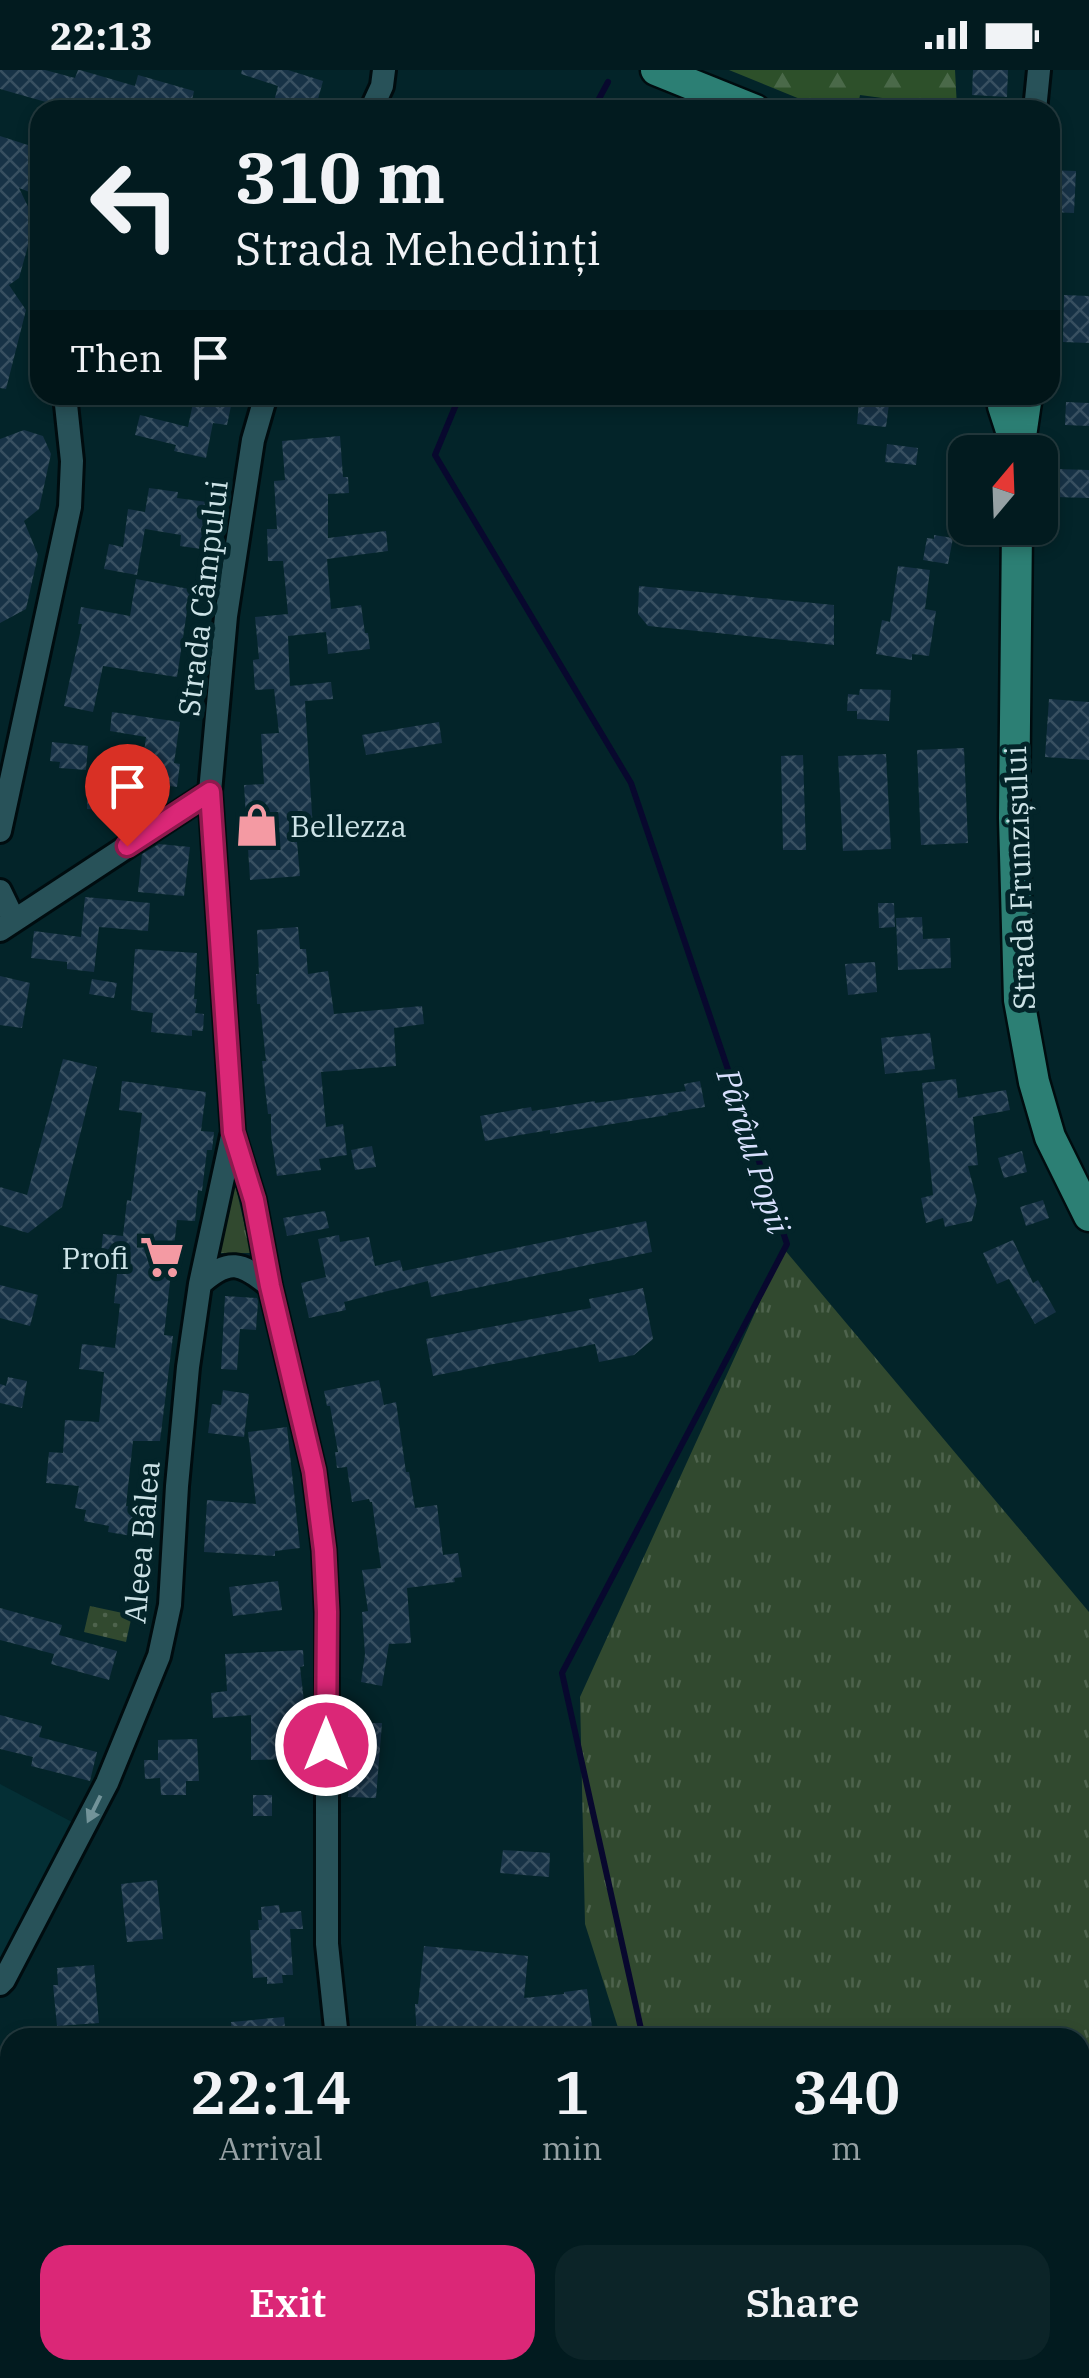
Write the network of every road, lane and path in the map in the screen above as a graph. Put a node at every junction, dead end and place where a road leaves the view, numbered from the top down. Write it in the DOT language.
graph roads {
  1 [pos="656,70"];
  2 [pos="1038,70"];
  3 [pos="387,75"];
  4 [pos="376,100"];
  5 [pos="730,100"];
  6 [pos="1036,100"];
  7 [pos="66,405"];
  8 [pos="263,405"];
  9 [pos="1002,405"];
  10 [pos="1025,405"];
  11 [pos="1012,435"];
  12 [pos="1021,435"];
  13 [pos="1017,545"];
  14 [pos="210,792"];
  15 [pos="0,831"];
  16 [pos="0,891"];
  17 [pos="7,925"];
  18 [pos="233,1132"];
  19 [pos="1089,1216"];
  20 [pos="200,1284"];
  21 [pos="270,1286"];
  22 [pos="0,1984"];
  23 [pos="336,2028"];
  1 -- 5 [label="main road"];
  2 -- 6 [label="street"];
  3 -- 4 [label="street"];
  7 -- 15 [label="street"];
  8 -- 14 [label="street, Strada Câmpului"];
  9 -- 11 [label="main road"];
  10 -- 12 [label="main road"];
  13 -- 19 [label="main road, Strada Frunzișului"];
  14 -- 17 [label="street"];
  14 -- 18 [label="street, Strada Câmpului"];
  16 -- 17 [label="street"];
  18 -- 20 [label="street, Aleea Bâlea"];
  18 -- 21 [label="street, Strada Câmpului"];
  20 -- 21 [label="street"];
  20 -- 22 [label="street, Aleea Bâlea, one-way"];
  21 -- 23 [label="street, Strada Câmpului"];
}
